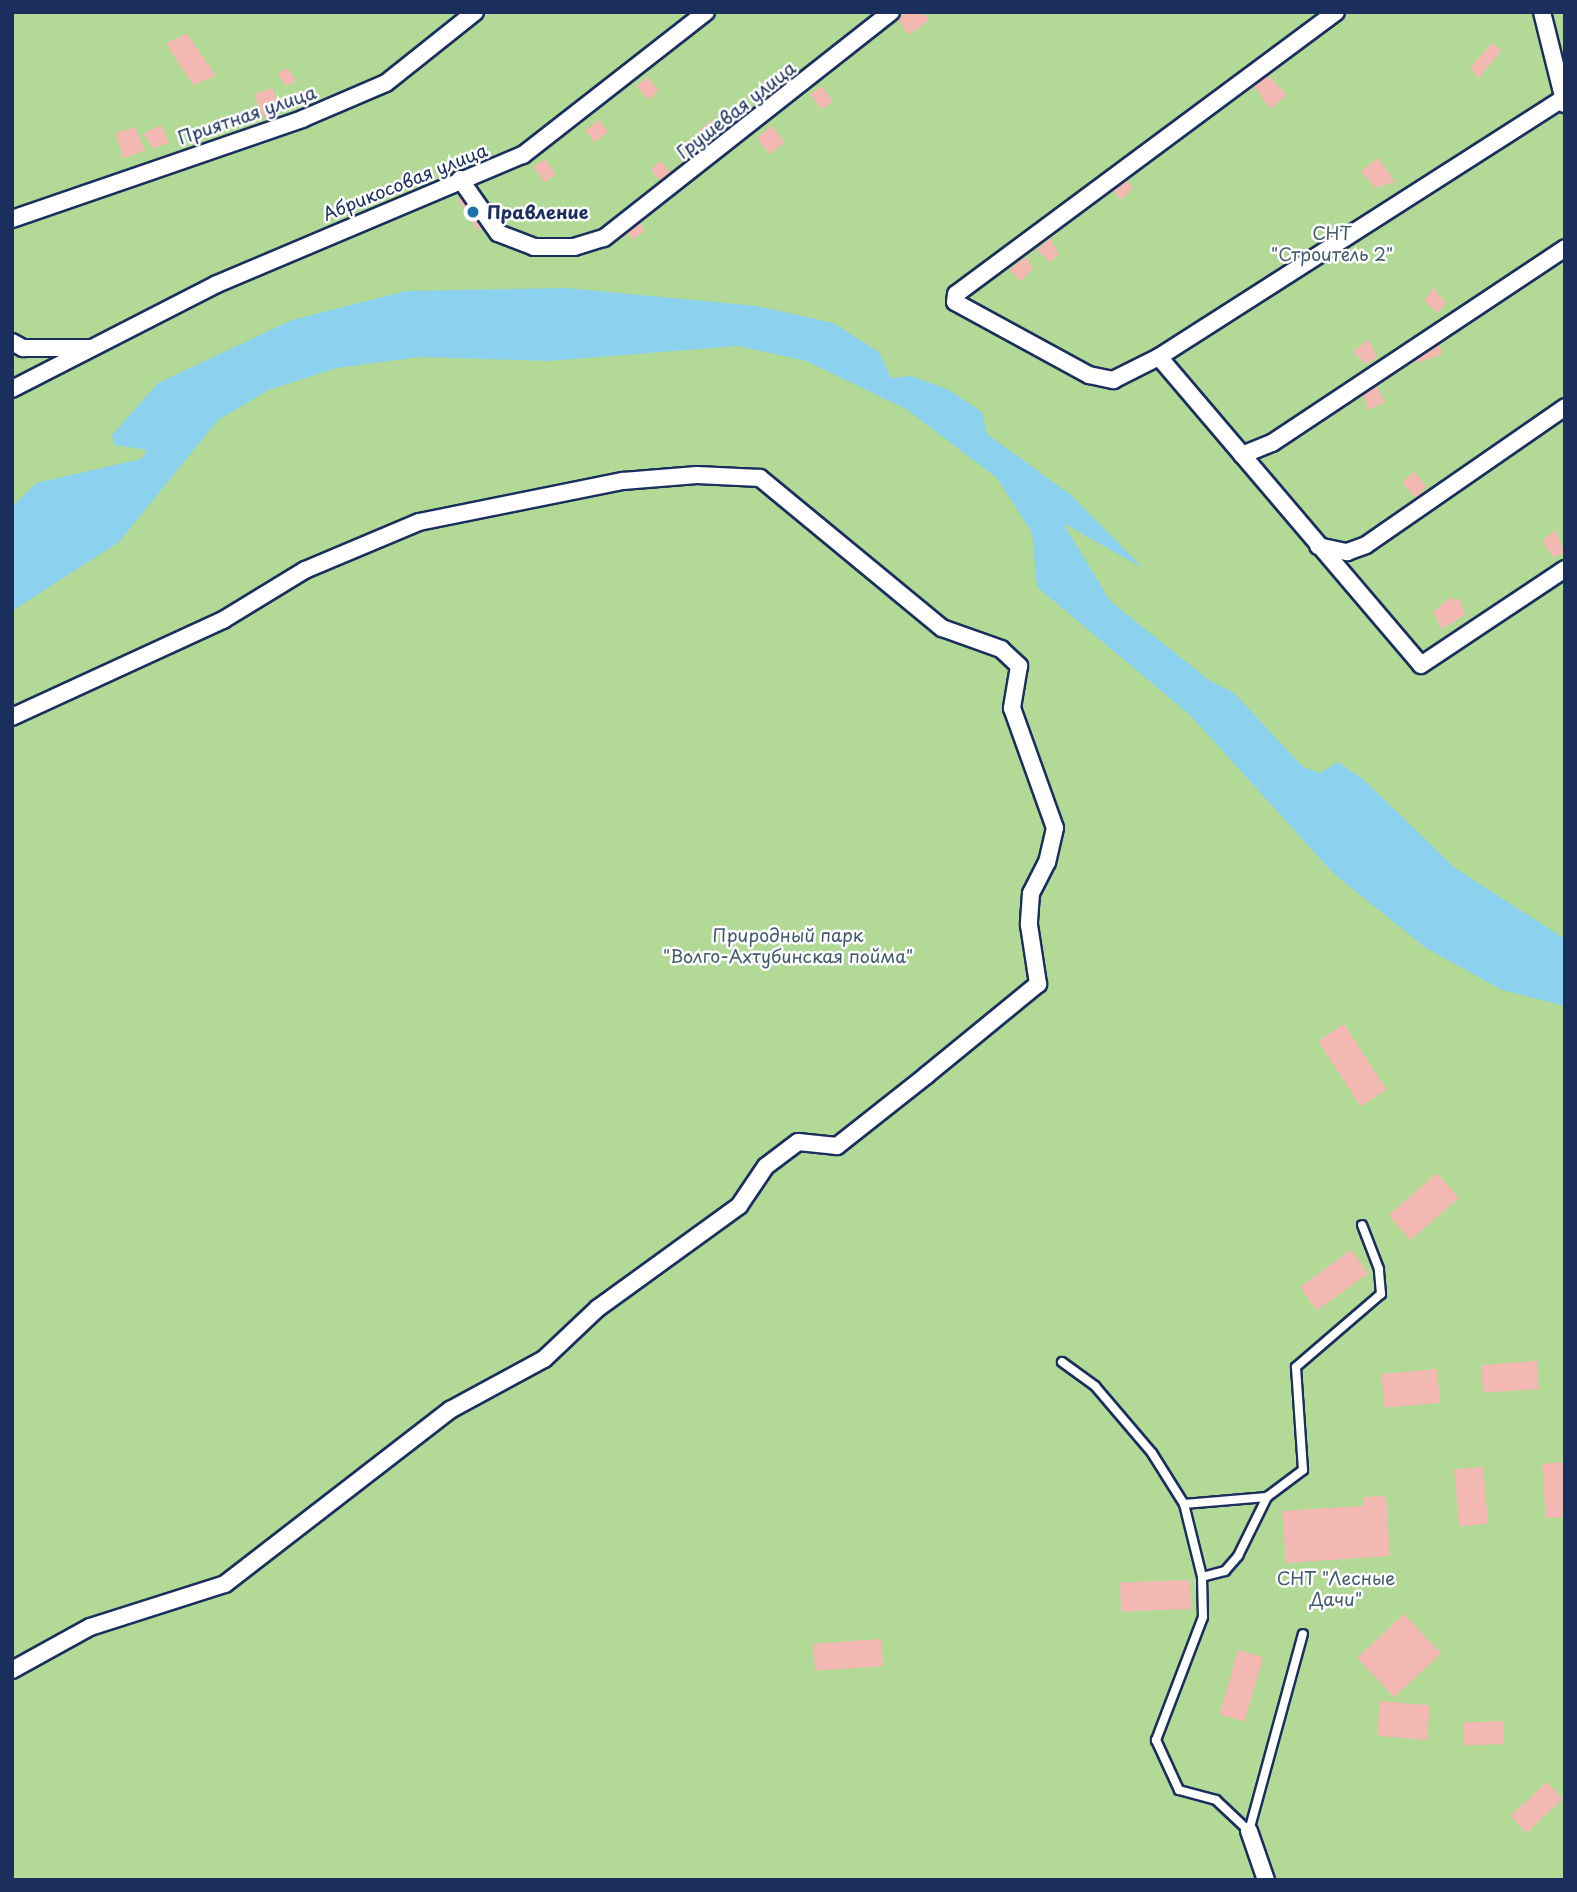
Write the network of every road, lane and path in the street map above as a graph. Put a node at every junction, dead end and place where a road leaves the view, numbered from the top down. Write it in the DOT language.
graph roads {
  1 [pos="475,12"];
  2 [pos="706,12"];
  3 [pos="891,12"];
  4 [pos="1336,12"];
  5 [pos="1542,12"];
  6 [pos="1564,101"];
  7 [pos="460,179"];
  8 [pos="12,219"];
  9 [pos="1565,248"];
  10 [pos="12,342"];
  11 [pos="95,348"];
  12 [pos="1159,357"];
  13 [pos="12,389"];
  14 [pos="1565,407"];
  15 [pos="1242,455"];
  16 [pos="1318,546"];
  17 [pos="1565,569"];
  18 [pos="12,717"];
  19 [pos="1362,1226"];
  20 [pos="1062,1362"];
  21 [pos="1267,1497"];
  22 [pos="1184,1504"];
  23 [pos="1202,1577"];
  24 [pos="1303,1634"];
  25 [pos="12,1670"];
  26 [pos="1249,1830"];
  27 [pos="1266,1880"];
  1 -- 8 [label="street, Приятная улица"];
  2 -- 7 [label="street, Абрикосовая улица"];
  3 -- 7 [label="street, Грушевая улица"];
  4 -- 12 [label="street"];
  5 -- 6 [label="street"];
  6 -- 12 [label="street"];
  7 -- 11 [label="street, Абрикосовая улица"];
  9 -- 15 [label="street"];
  10 -- 11 [label="street"];
  11 -- 13 [label="street, Абрикосовая улица"];
  12 -- 15 [label="street"];
  14 -- 16 [label="street"];
  15 -- 16 [label="street"];
  16 -- 17 [label="street"];
  18 -- 25 [label="street"];
  19 -- 21 [label="lane"];
  20 -- 22 [label="lane"];
  21 -- 22 [label="lane"];
  21 -- 23 [label="lane"];
  22 -- 23 [label="lane"];
  23 -- 26 [label="lane"];
  24 -- 26 [label="lane"];
  26 -- 27 [label="street"];
}
